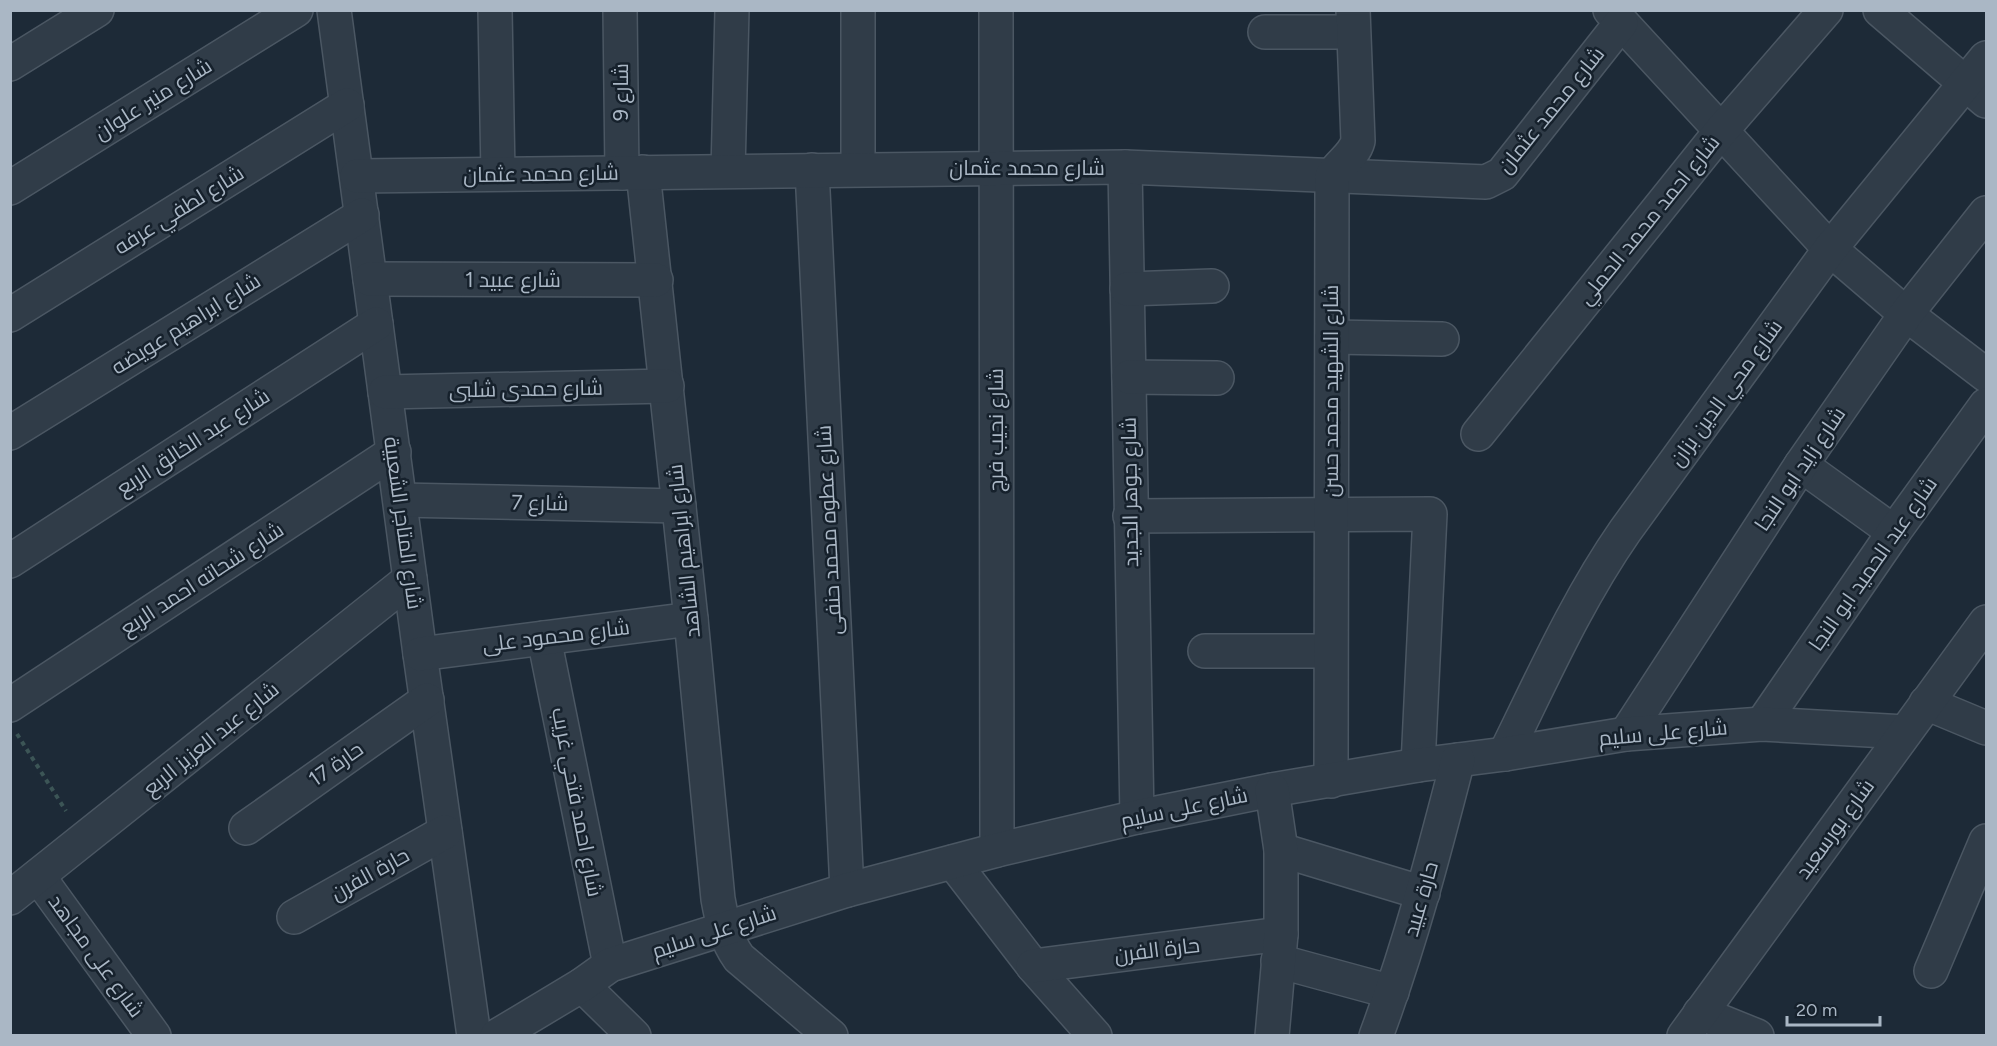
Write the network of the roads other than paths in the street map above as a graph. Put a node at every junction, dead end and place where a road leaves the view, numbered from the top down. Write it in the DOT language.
graph roads {
  1 [pos="97,10"];
  2 [pos="296,10"];
  3 [pos="334,10"];
  4 [pos="495,10"];
  5 [pos="620,10"];
  6 [pos="732,10"];
  7 [pos="858,10"];
  8 [pos="996,10"];
  9 [pos="1826,10"];
  10 [pos="1880,10"];
  11 [pos="1616,17"];
  12 [pos="1353,21"];
  13 [pos="1265,32"];
  14 [pos="1986,58"];
  15 [pos="10,64"];
  16 [pos="1976,92"];
  17 [pos="347,105"];
  18 [pos="1721,131"];
  19 [pos="1125,167"];
  20 [pos="996,168"];
  21 [pos="858,169"];
  22 [pos="812,170"];
  23 [pos="728,171"];
  24 [pos="632,173"];
  25 [pos="498,174"];
  26 [pos="357,176"];
  27 [pos="1332,176"];
  28 [pos="10,188"];
  29 [pos="1986,213"];
  30 [pos="362,215"];
  31 [pos="1830,249"];
  32 [pos="370,279"];
  33 [pos="656,280"];
  34 [pos="1212,286"];
  35 [pos="1127,289"];
  36 [pos="1906,314"];
  37 [pos="10,315"];
  38 [pos="376,324"];
  39 [pos="1332,337"];
  40 [pos="1442,339"];
  41 [pos="1986,375"];
  42 [pos="1129,377"];
  43 [pos="1217,378"];
  44 [pos="667,386"];
  45 [pos="386,392"];
  46 [pos="1986,405"];
  47 [pos="10,433"];
  48 [pos="1478,434"];
  49 [pos="394,452"];
  50 [pos="1801,465"];
  51 [pos="400,500"];
  52 [pos="679,506"];
  53 [pos="1330,514"];
  54 [pos="1130,516"];
  55 [pos="1894,532"];
  56 [pos="10,561"];
  57 [pos="410,579"];
  58 [pos="691,619"];
  59 [pos="1986,622"];
  60 [pos="544,638"];
  61 [pos="1205,651"];
  62 [pos="1330,651"];
  63 [pos="420,654"];
  64 [pos="427,700"];
  65 [pos="1926,703"];
  66 [pos="14,719"];
  67 [pos="1762,724"];
  68 [pos="1986,728"];
  69 [pos="1905,732"];
  70 [pos="1626,734"];
  71 [pos="1504,754"];
  72 [pos="1458,760"];
  73 [pos="1418,765"];
  74 [pos="1331,781"];
  75 [pos="1272,790"];
  76 [pos="1137,817"];
  77 [pos="246,828"];
  78 [pos="445,832"];
  79 [pos="1986,840"];
  80 [pos="997,850"];
  81 [pos="1281,850"];
  82 [pos="953,862"];
  83 [pos="38,876"];
  84 [pos="847,890"];
  85 [pos="1977,891"];
  86 [pos="1423,893"];
  87 [pos="10,898"];
  88 [pos="294,916"];
  89 [pos="724,930"];
  90 [pos="1279,947"];
  91 [pos="610,965"];
  92 [pos="1033,966"];
  93 [pos="1931,971"];
  94 [pos="582,985"];
  95 [pos="1392,992"];
  96 [pos="1692,1024"];
  97 [pos="154,1035"];
  98 [pos="474,1035"];
  99 [pos="497,1035"];
  100 [pos="634,1035"];
  101 [pos="831,1035"];
  102 [pos="1095,1035"];
  103 [pos="1272,1035"];
  104 [pos="1376,1035"];
  105 [pos="1757,1035"];
  1 -- 15 [label="street"];
  2 -- 28 [label="street, شارع منير علوان"];
  3 -- 17 [label="street, شارع المتاجر الشعبية"];
  4 -- 25 [label="street"];
  5 -- 24 [label="street, شارع 9"];
  6 -- 23 [label="street"];
  7 -- 21 [label="street"];
  8 -- 20 [label="street, شارع نجيب فرج"];
  9 -- 18 [label="street, شارع احمد محمد الحملي"];
  10 -- 16 [label="street"];
  11 -- 18 [label="street"];
  11 -- 27 [label="street, شارع محمد عثمان"];
  12 -- 13 [label="street"];
  12 -- 27 [label="street"];
  14 -- 16 [label="street, شارع محي الدين بزان"];
  16 -- 31 [label="street, شارع محي الدين بزان"];
  17 -- 26 [label="street, شارع المتاجر الشعبية"];
  17 -- 37 [label="street, شارع لطفي عرفه"];
  18 -- 31 [label="street"];
  18 -- 48 [label="street, شارع احمد محمد الحملي"];
  19 -- 20 [label="street, شارع محمد عثمان"];
  19 -- 27 [label="street, شارع محمد عثمان"];
  19 -- 35 [label="street, شارع جوهر الجديد"];
  20 -- 21 [label="street, شارع محمد عثمان"];
  20 -- 80 [label="street, شارع نجيب فرج"];
  21 -- 22 [label="street, شارع محمد عثمان"];
  22 -- 23 [label="street, شارع محمد عثمان"];
  22 -- 84 [label="street, شارع عطوه محمد حنفى"];
  23 -- 24 [label="street, شارع محمد عثمان"];
  24 -- 25 [label="street, شارع محمد عثمان"];
  24 -- 33 [label="street, شارع ابراهيم الشاهد"];
  25 -- 26 [label="street, شارع محمد عثمان"];
  26 -- 30 [label="street, شارع المتاجر الشعبية"];
  27 -- 39 [label="street, شارع الشهيد محمد حسن"];
  29 -- 36 [label="street, شارع زايد ابو النجا"];
  30 -- 32 [label="street, شارع المتاجر الشعبية"];
  30 -- 47 [label="street, شارع ابراهيم عويضه"];
  31 -- 36 [label="street"];
  31 -- 71 [label="street, شارع محي الدين بزان"];
  32 -- 33 [label="street, شارع عبيد 1"];
  32 -- 38 [label="street, شارع المتاجر الشعبية"];
  33 -- 44 [label="street, شارع ابراهيم الشاهد"];
  34 -- 35 [label="street"];
  35 -- 42 [label="street, شارع جوهر الجديد"];
  36 -- 41 [label="street"];
  36 -- 50 [label="street, شارع زايد ابو النجا"];
  38 -- 45 [label="street, شارع المتاجر الشعبية"];
  38 -- 56 [label="street, شارع عبد الخالق الربع"];
  39 -- 40 [label="street"];
  39 -- 53 [label="street, شارع الشهيد محمد حسن"];
  42 -- 43 [label="street"];
  42 -- 54 [label="street, شارع جوهر الجديد"];
  44 -- 45 [label="street, شارع حمدى شلبى"];
  44 -- 52 [label="street, شارع ابراهيم الشاهد"];
  45 -- 49 [label="street, شارع المتاجر الشعبية"];
  46 -- 55 [label="street, شارع عبد الحميد ابو النجا"];
  49 -- 51 [label="street, شارع المتاجر الشعبية"];
  49 -- 66 [label="street, شارع شحاته احمد الربع"];
  50 -- 55 [label="street"];
  50 -- 70 [label="street, شارع زايد ابو النجا"];
  51 -- 52 [label="street, شارع 7"];
  51 -- 57 [label="street, شارع المتاجر الشعبية"];
  52 -- 58 [label="street, شارع ابراهيم الشاهد"];
  53 -- 54 [label="street"];
  53 -- 62 [label="street, شارع الشهيد محمد حسن"];
  53 -- 73 [label="street"];
  54 -- 76 [label="street, شارع جوهر الجديد"];
  55 -- 67 [label="street, شارع عبد الحميد ابو النجا"];
  57 -- 63 [label="street, شارع المتاجر الشعبية"];
  57 -- 83 [label="street, شارع عبد العزيز الربع"];
  58 -- 60 [label="street, شارع محمود على"];
  58 -- 89 [label="street, شارع ابراهيم الشاهد"];
  59 -- 65 [label="street, شارع بورسعيد"];
  60 -- 63 [label="street, شارع محمود على"];
  60 -- 91 [label="street, شارع احمد فتحي غريب"];
  61 -- 62 [label="street"];
  62 -- 74 [label="street, شارع الشهيد محمد حسن"];
  63 -- 64 [label="street, شارع المتاجر الشعبية"];
  64 -- 77 [label="street, حارة 17"];
  64 -- 78 [label="street, شارع المتاجر الشعبية"];
  65 -- 68 [label="street"];
  65 -- 69 [label="street, شارع بورسعيد"];
  67 -- 69 [label="street, شارع على سليم"];
  67 -- 70 [label="street, شارع على سليم"];
  69 -- 96 [label="street, شارع بورسعيد"];
  70 -- 71 [label="street, شارع على سليم"];
  71 -- 72 [label="street, شارع على سليم"];
  72 -- 73 [label="street, شارع على سليم"];
  72 -- 86 [label="street, حارة عبيد"];
  73 -- 74 [label="street, شارع على سليم"];
  74 -- 75 [label="street, شارع على سليم"];
  75 -- 76 [label="street, شارع على سليم"];
  75 -- 81 [label="street"];
  76 -- 80 [label="street, شارع على سليم"];
  78 -- 88 [label="street, حارة الفرن"];
  78 -- 98 [label="street, شارع المتاجر الشعبية"];
  79 -- 85 [label="street"];
  80 -- 82 [label="street, شارع على سليم"];
  81 -- 86 [label="street"];
  81 -- 90 [label="street"];
  82 -- 84 [label="street, شارع على سليم"];
  82 -- 92 [label="street"];
  83 -- 87 [label="street, شارع عبد العزيز الربع"];
  83 -- 97 [label="street, شارع على مجاهد"];
  84 -- 89 [label="street, شارع على سليم"];
  85 -- 93 [label="street"];
  86 -- 95 [label="street, حارة عبيد"];
  89 -- 91 [label="street, شارع على سليم"];
  89 -- 101 [label="street, شارع ابراهيم الشاهد"];
  90 -- 92 [label="street, حارة الفرن"];
  90 -- 95 [label="street"];
  90 -- 103 [label="street"];
  91 -- 94 [label="street, شارع على سليم"];
  92 -- 102 [label="street"];
  94 -- 99 [label="street, شارع على سليم"];
  94 -- 100 [label="street"];
  95 -- 104 [label="street, حارة عبيد"];
  96 -- 105 [label="street"];
}
